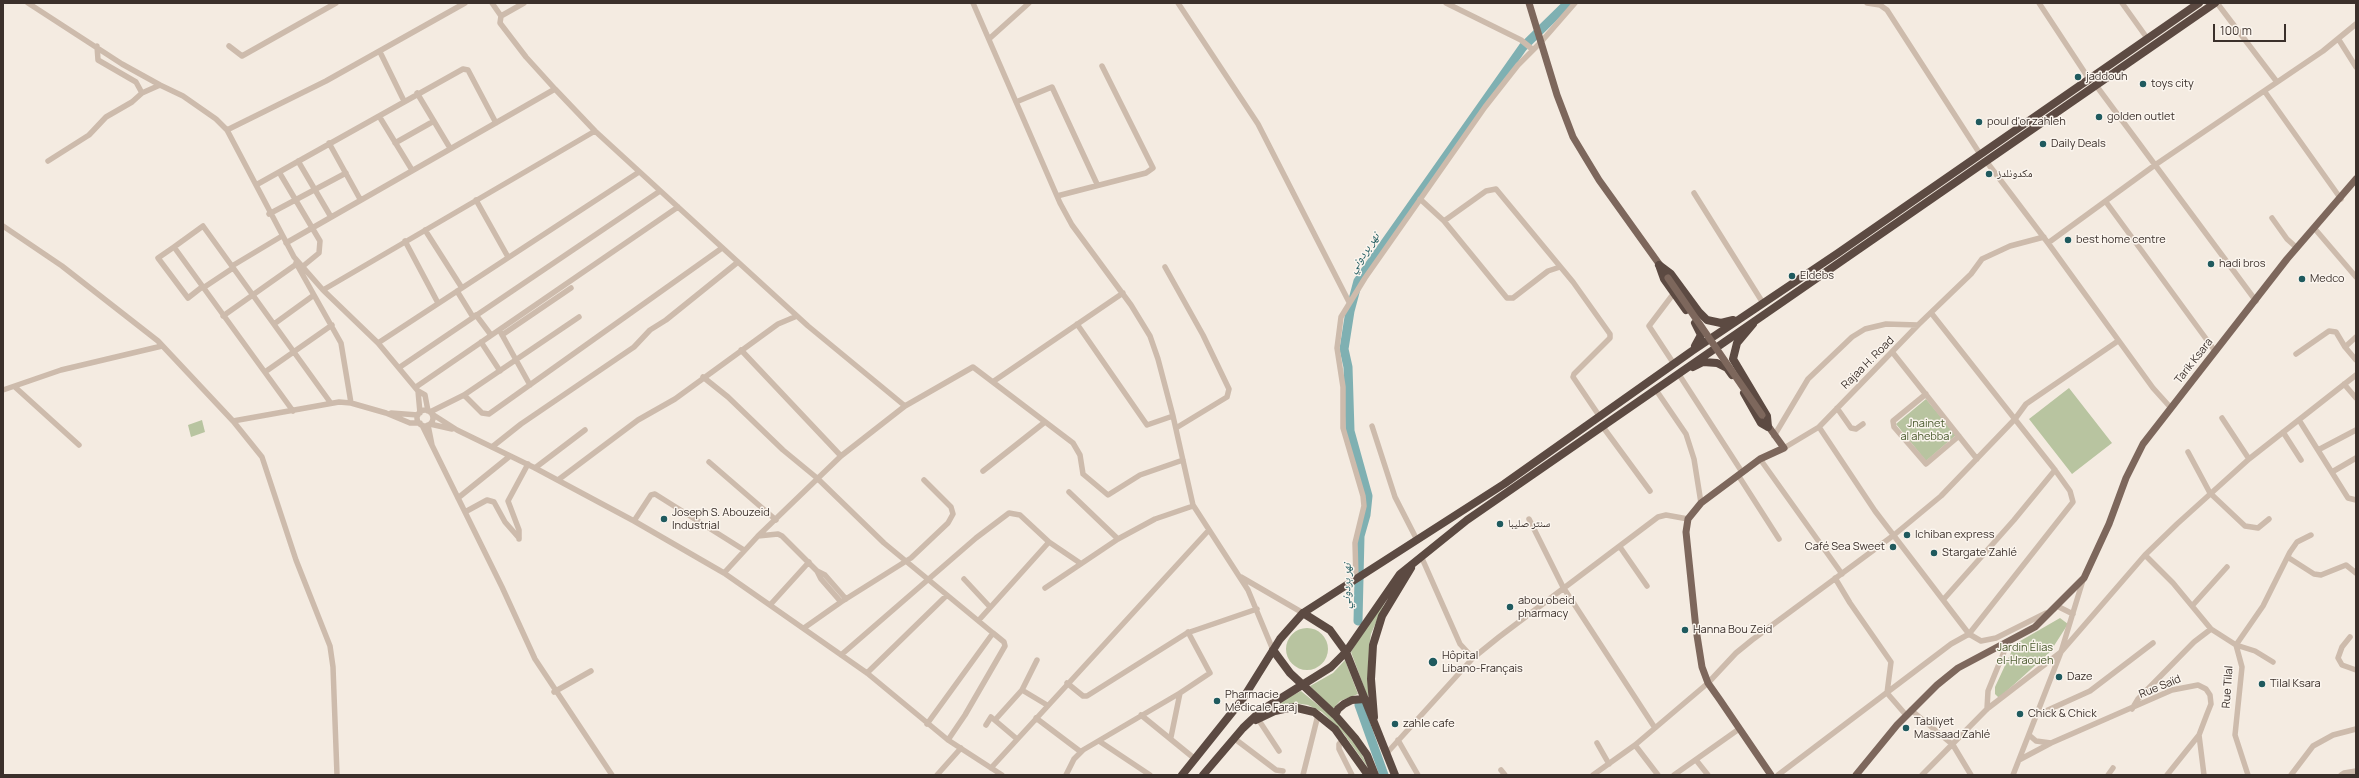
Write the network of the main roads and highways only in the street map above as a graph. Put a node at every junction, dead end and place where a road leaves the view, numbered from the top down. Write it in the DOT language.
graph roads {
  1 [pos="1529,3"];
  2 [pos="2199,3"];
  3 [pos="2216,3"];
  4 [pos="2092,82"];
  5 [pos="2356,179"];
  6 [pos="1840,256"];
  7 [pos="1659,265"];
  8 [pos="1759,317"];
  9 [pos="1740,319"];
  10 [pos="1692,351"];
  11 [pos="1678,373"];
  12 [pos="1768,427"];
  13 [pos="1418,558"];
  14 [pos="1304,613"];
  15 [pos="1273,650"];
  16 [pos="1346,652"];
  17 [pos="1304,686"];
  18 [pos="1364,699"];
  19 [pos="1335,715"];
  20 [pos="1378,733"];
  21 [pos="1236,737"];
  22 [pos="1208,773"];
  23 [pos="1182,775"];
  24 [pos="1368,775"];
  25 [pos="1375,775"];
  26 [pos="1395,775"];
  27 [pos="1771,775"];
  28 [pos="1856,775"];
  1 -- 7 [label="main road"];
  2 -- 4 [label="highway"];
  3 -- 4 [label="highway"];
  4 -- 6 [label="highway"];
  4 -- 6 [label="highway"];
  5 -- 28 [label="main road, Tarik Ksara"];
  6 -- 8 [label="highway"];
  6 -- 9 [label="highway"];
  7 -- 9 [label="highway"];
  7 -- 10 [label="highway"];
  7 -- 12 [label="main road, bridge"];
  8 -- 11 [label="highway"];
  8 -- 12 [label="highway"];
  9 -- 10 [label="highway"];
  10 -- 14 [label="highway"];
  11 -- 12 [label="highway"];
  11 -- 13 [label="highway"];
  12 -- 27 [label="main road"];
  13 -- 16 [label="highway"];
  13 -- 20 [label="highway"];
  14 -- 15 [label="highway"];
  14 -- 16 [label="highway"];
  15 -- 17 [label="highway"];
  15 -- 23 [label="highway"];
  16 -- 17 [label="highway"];
  16 -- 18 [label="highway"];
  17 -- 19 [label="highway"];
  17 -- 21 [label="highway"];
  18 -- 19 [label="highway"];
  18 -- 20 [label="highway"];
  19 -- 25 [label="highway"];
  20 -- 26 [label="highway"];
  21 -- 22 [label="highway"];
  21 -- 24 [label="highway"];
}
